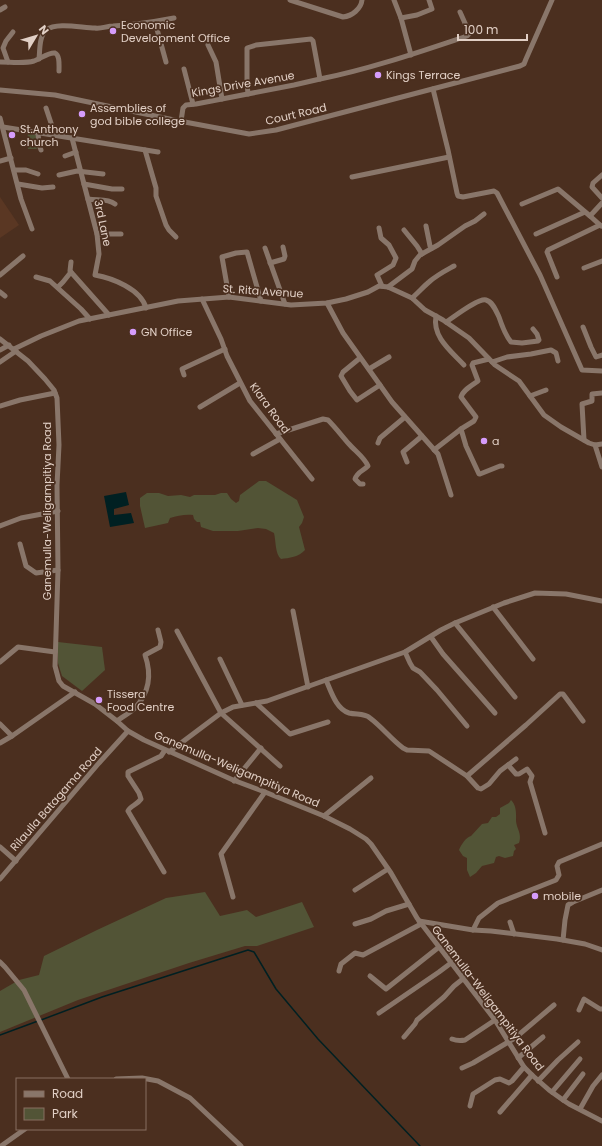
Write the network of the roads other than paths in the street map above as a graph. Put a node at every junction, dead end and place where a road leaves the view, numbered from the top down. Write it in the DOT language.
graph roads {
  1 [pos="290,0"];
  2 [pos="362,0"];
  3 [pos="394,0"];
  4 [pos="429,0"];
  5 [pos="552,0"];
  6 [pos="5,7"];
  7 [pos="0,10"];
  8 [pos="460,12"];
  9 [pos="174,18"];
  10 [pos="401,18"];
  11 [pos="155,22"];
  12 [pos="13,32"];
  13 [pos="208,45"];
  14 [pos="411,55"];
  15 [pos="39,59"];
  16 [pos="0,62"];
  17 [pos="8,62"];
  18 [pos="166,62"];
  19 [pos="184,69"];
  20 [pos="59,71"];
  21 [pos="320,79"];
  22 [pos="433,89"];
  23 [pos="0,90"];
  24 [pos="248,94"];
  25 [pos="222,99"];
  26 [pos="193,104"];
  27 [pos="46,108"];
  28 [pos="0,118"];
  29 [pos="181,121"];
  30 [pos="3,127"];
  31 [pos="38,133"];
  32 [pos="55,135"];
  33 [pos="72,138"];
  34 [pos="41,150"];
  35 [pos="145,150"];
  36 [pos="76,152"];
  37 [pos="158,152"];
  38 [pos="65,156"];
  39 [pos="450,157"];
  40 [pos="11,158"];
  41 [pos="0,161"];
  42 [pos="14,170"];
  43 [pos="81,172"];
  44 [pos="38,174"];
  45 [pos="102,174"];
  46 [pos="59,175"];
  47 [pos="602,175"];
  48 [pos="352,177"];
  49 [pos="18,184"];
  50 [pos="84,184"];
  51 [pos="53,187"];
  52 [pos="122,190"];
  53 [pos="602,198"];
  54 [pos="88,199"];
  55 [pos="602,203"];
  56 [pos="115,204"];
  57 [pos="522,204"];
  58 [pos="484,214"];
  59 [pos="588,214"];
  60 [pos="426,226"];
  61 [pos="601,226"];
  62 [pos="379,228"];
  63 [pos="32,229"];
  64 [pos="404,230"];
  65 [pos="96,234"];
  66 [pos="121,234"];
  67 [pos="536,234"];
  68 [pos="176,237"];
  69 [pos="283,247"];
  70 [pos="265,248"];
  71 [pos="432,248"];
  72 [pos="422,254"];
  73 [pos="23,256"];
  74 [pos="602,261"];
  75 [pos="71,262"];
  76 [pos="270,263"];
  77 [pos="454,266"];
  78 [pos="584,268"];
  79 [pos="71,272"];
  80 [pos="0,275"];
  81 [pos="36,277"];
  82 [pos="557,277"];
  83 [pos="382,286"];
  84 [pos="388,286"];
  85 [pos="58,288"];
  86 [pos="0,292"];
  87 [pos="5,296"];
  88 [pos="229,297"];
  89 [pos="412,298"];
  90 [pos="202,299"];
  91 [pos="261,301"];
  92 [pos="327,303"];
  93 [pos="285,304"];
  94 [pos="146,308"];
  95 [pos="109,315"];
  96 [pos="436,316"];
  97 [pos="90,319"];
  98 [pos="446,322"];
  99 [pos="583,328"];
  100 [pos="533,329"];
  101 [pos="0,338"];
  102 [pos="9,345"];
  103 [pos="225,349"];
  104 [pos="0,350"];
  105 [pos="15,350"];
  106 [pos="602,355"];
  107 [pos="389,357"];
  108 [pos="360,358"];
  109 [pos="491,361"];
  110 [pos="558,361"];
  111 [pos="0,362"];
  112 [pos="464,365"];
  113 [pos="369,369"];
  114 [pos="602,371"];
  115 [pos="184,375"];
  116 [pos="240,383"];
  117 [pos="380,385"];
  118 [pos="546,390"];
  119 [pos="55,393"];
  120 [pos="602,393"];
  121 [pos="530,396"];
  122 [pos="0,406"];
  123 [pos="200,407"];
  124 [pos="405,417"];
  125 [pos="461,429"];
  126 [pos="276,434"];
  127 [pos="422,436"];
  128 [pos="280,439"];
  129 [pos="584,440"];
  130 [pos="378,442"];
  131 [pos="602,444"];
  132 [pos="595,445"];
  133 [pos="434,450"];
  134 [pos="253,454"];
  135 [pos="407,462"];
  136 [pos="502,466"];
  137 [pos="602,466"];
  138 [pos="312,479"];
  139 [pos="363,484"];
  140 [pos="451,495"];
  141 [pos="58,511"];
  142 [pos="0,526"];
  143 [pos="20,544"];
  144 [pos="58,570"];
  145 [pos="602,601"];
  146 [pos="493,607"];
  147 [pos="293,610"];
  148 [pos="455,623"];
  149 [pos="158,630"];
  150 [pos="177,631"];
  151 [pos="431,636"];
  152 [pos="55,652"];
  153 [pos="405,652"];
  154 [pos="220,658"];
  155 [pos="533,659"];
  156 [pos="0,662"];
  157 [pos="326,680"];
  158 [pos="308,687"];
  159 [pos="74,692"];
  160 [pos="515,697"];
  161 [pos="256,703"];
  162 [pos="242,705"];
  163 [pos="221,713"];
  164 [pos="495,713"];
  165 [pos="117,721"];
  166 [pos="583,721"];
  167 [pos="328,722"];
  168 [pos="0,724"];
  169 [pos="467,726"];
  170 [pos="128,731"];
  171 [pos="12,736"];
  172 [pos="0,743"];
  173 [pos="261,748"];
  174 [pos="167,751"];
  175 [pos="516,759"];
  176 [pos="508,765"];
  177 [pos="280,766"];
  178 [pos="467,776"];
  179 [pos="371,778"];
  180 [pos="234,781"];
  181 [pos="265,792"];
  182 [pos="324,816"];
  183 [pos="544,833"];
  184 [pos="602,844"];
  185 [pos="0,847"];
  186 [pos="16,861"];
  187 [pos="388,869"];
  188 [pos="164,872"];
  189 [pos="0,879"];
  190 [pos="355,890"];
  191 [pos="602,890"];
  192 [pos="233,898"];
  193 [pos="409,904"];
  194 [pos="420,922"];
  195 [pos="510,922"];
  196 [pos="355,924"];
  197 [pos="473,930"];
  198 [pos="514,934"];
  199 [pos="563,940"];
  200 [pos="439,947"];
  201 [pos="602,950"];
  202 [pos="0,962"];
  203 [pos="451,963"];
  204 [pos="339,971"];
  205 [pos="370,976"];
  206 [pos="464,978"];
  207 [pos="554,1005"];
  208 [pos="602,1009"];
  209 [pos="579,1010"];
  210 [pos="379,1013"];
  211 [pos="495,1020"];
  212 [pos="404,1037"];
  213 [pos="543,1037"];
  214 [pos="452,1039"];
  215 [pos="509,1042"];
  216 [pos="578,1042"];
  217 [pos="518,1058"];
  218 [pos="580,1059"];
  219 [pos="524,1067"];
  220 [pos="462,1068"];
  221 [pos="583,1074"];
  222 [pos="532,1075"];
  223 [pos="602,1075"];
  224 [pos="68,1078"];
  225 [pos="146,1078"];
  226 [pos="538,1080"];
  227 [pos="552,1092"];
  228 [pos="563,1100"];
  229 [pos="470,1106"];
  230 [pos="580,1109"];
  231 [pos="500,1112"];
  232 [pos="602,1121"];
  233 [pos="24,1130"];
  234 [pos="1,1146"];
  235 [pos="241,1146"];
  1 -- 2 [label="street"];
  3 -- 10 [label="street"];
  4 -- 10 [label="street"];
  5 -- 22 [label="street, Court Road"];
  6 -- 7 [label="street"];
  8 -- 14 [label="street"];
  9 -- 11 [label="street"];
  10 -- 14 [label="street"];
  11 -- 15 [label="street"];
  11 -- 18 [label="street"];
  12 -- 17 [label="street"];
  13 -- 25 [label="street"];
  14 -- 21 [label="street, Kings Drive Avenue"];
  15 -- 17 [label="street"];
  15 -- 20 [label="street"];
  16 -- 17 [label="street"];
  19 -- 26 [label="street"];
  21 -- 24 [label="street, Kings Drive Avenue"];
  21 -- 24 [label="street"];
  22 -- 29 [label="street, Court Road"];
  22 -- 39 [label="street"];
  23 -- 29 [label="street, Court Road"];
  24 -- 25 [label="street, Kings Drive Avenue"];
  25 -- 26 [label="street, Kings Drive Avenue"];
  26 -- 29 [label="street, Kings Drive Avenue"];
  27 -- 32 [label="street"];
  28 -- 30 [label="street"];
  30 -- 31 [label="street"];
  30 -- 40 [label="street"];
  31 -- 32 [label="street"];
  31 -- 34 [label="street"];
  32 -- 33 [label="street"];
  33 -- 35 [label="street"];
  33 -- 36 [label="street, 3rd Lane"];
  35 -- 37 [label="street"];
  35 -- 68 [label="street"];
  36 -- 38 [label="street"];
  36 -- 43 [label="street, 3rd Lane"];
  39 -- 48 [label="street"];
  39 -- 114 [label="street"];
  40 -- 41 [label="street"];
  40 -- 42 [label="street"];
  42 -- 44 [label="street"];
  42 -- 49 [label="street"];
  43 -- 45 [label="street"];
  43 -- 46 [label="street"];
  43 -- 50 [label="street, 3rd Lane"];
  47 -- 53 [label="street"];
  49 -- 51 [label="street"];
  49 -- 63 [label="street"];
  50 -- 52 [label="street"];
  50 -- 54 [label="street, 3rd Lane"];
  54 -- 56 [label="street"];
  54 -- 65 [label="street, 3rd Lane"];
  55 -- 59 [label="street"];
  57 -- 59 [label="street"];
  58 -- 71 [label="street"];
  59 -- 61 [label="street"];
  59 -- 67 [label="street"];
  60 -- 71 [label="street"];
  61 -- 82 [label="street"];
  62 -- 83 [label="street"];
  64 -- 72 [label="street"];
  65 -- 66 [label="street"];
  65 -- 94 [label="street, 3rd Lane"];
  69 -- 76 [label="street"];
  70 -- 76 [label="street"];
  71 -- 72 [label="street"];
  72 -- 84 [label="street"];
  73 -- 80 [label="street"];
  74 -- 78 [label="street"];
  75 -- 79 [label="street"];
  76 -- 93 [label="street"];
  77 -- 89 [label="street"];
  79 -- 85 [label="street"];
  79 -- 95 [label="street"];
  81 -- 85 [label="street"];
  83 -- 84 [label="street, St. Rita Avenue"];
  83 -- 92 [label="street, St. Rita Avenue"];
  84 -- 89 [label="street, St. Rita Avenue"];
  85 -- 97 [label="street"];
  86 -- 87 [label="street"];
  88 -- 90 [label="street, St. Rita Avenue"];
  88 -- 91 [label="street, St. Rita Avenue"];
  88 -- 91 [label="street"];
  89 -- 96 [label="street, St. Rita Avenue"];
  90 -- 94 [label="street, St. Rita Avenue"];
  90 -- 103 [label="street, Klara Road"];
  91 -- 93 [label="street, St. Rita Avenue"];
  92 -- 93 [label="street, St. Rita Avenue"];
  92 -- 108 [label="street"];
  94 -- 95 [label="street, St. Rita Avenue"];
  95 -- 97 [label="street, St. Rita Avenue"];
  96 -- 98 [label="street, St. Rita Avenue"];
  96 -- 112 [label="street"];
  97 -- 105 [label="street, St. Rita Avenue"];
  98 -- 100 [label="street"];
  98 -- 109 [label="street, St. Rita Avenue"];
  99 -- 106 [label="street"];
  101 -- 102 [label="street, Ganemulla-Weligampitiya Road"];
  102 -- 104 [label="street"];
  102 -- 105 [label="street, Ganemulla-Weligampitiya Road"];
  103 -- 115 [label="street"];
  103 -- 116 [label="street, Klara Road"];
  105 -- 111 [label="street, St. Rita Avenue"];
  105 -- 119 [label="street, Ganemulla-Weligampitiya Road"];
  107 -- 113 [label="street"];
  108 -- 113 [label="street"];
  108 -- 117 [label="street"];
  109 -- 110 [label="street"];
  109 -- 121 [label="street, St. Rita Avenue"];
  109 -- 125 [label="street"];
  113 -- 117 [label="street"];
  116 -- 123 [label="street"];
  116 -- 126 [label="street, Klara Road"];
  117 -- 124 [label="street"];
  118 -- 121 [label="street"];
  119 -- 122 [label="street"];
  119 -- 141 [label="street, Ganemulla-Weligampitiya Road"];
  120 -- 129 [label="street"];
  121 -- 129 [label="street, St. Rita Avenue"];
  124 -- 127 [label="street"];
  124 -- 130 [label="street"];
  125 -- 133 [label="street"];
  125 -- 136 [label="street"];
  126 -- 128 [label="street, Klara Road"];
  126 -- 139 [label="street"];
  127 -- 133 [label="street"];
  127 -- 135 [label="street"];
  128 -- 134 [label="street"];
  128 -- 138 [label="street, Klara Road"];
  129 -- 132 [label="street, St. Rita Avenue"];
  131 -- 132 [label="street"];
  132 -- 137 [label="street"];
  133 -- 140 [label="street"];
  141 -- 142 [label="street"];
  141 -- 144 [label="street, Ganemulla-Weligampitiya Road"];
  143 -- 144 [label="street"];
  144 -- 152 [label="street, Ganemulla-Weligampitiya Road"];
  145 -- 146 [label="street"];
  146 -- 148 [label="street"];
  146 -- 155 [label="street"];
  147 -- 158 [label="street"];
  148 -- 151 [label="street"];
  148 -- 160 [label="street"];
  149 -- 165 [label="street"];
  150 -- 163 [label="street"];
  151 -- 153 [label="street"];
  151 -- 164 [label="street"];
  152 -- 156 [label="street"];
  152 -- 159 [label="street, Ganemulla-Weligampitiya Road"];
  153 -- 157 [label="street"];
  153 -- 169 [label="street"];
  154 -- 162 [label="street"];
  157 -- 158 [label="street"];
  157 -- 178 [label="street"];
  158 -- 161 [label="street"];
  159 -- 165 [label="street, Ganemulla-Weligampitiya Road"];
  159 -- 171 [label="street"];
  161 -- 162 [label="street"];
  161 -- 167 [label="street"];
  162 -- 163 [label="street"];
  163 -- 173 [label="street"];
  163 -- 174 [label="street"];
  165 -- 170 [label="street, Ganemulla-Weligampitiya Road"];
  166 -- 178 [label="street"];
  168 -- 171 [label="street"];
  170 -- 174 [label="street, Ganemulla-Weligampitiya Road"];
  170 -- 186 [label="street, Rilaulla Batagama Road"];
  171 -- 172 [label="street"];
  173 -- 177 [label="street"];
  173 -- 180 [label="street"];
  174 -- 180 [label="street, Ganemulla-Weligampitiya Road"];
  174 -- 188 [label="street"];
  175 -- 176 [label="street"];
  176 -- 178 [label="street"];
  176 -- 183 [label="street"];
  179 -- 182 [label="street"];
  180 -- 181 [label="street, Ganemulla-Weligampitiya Road"];
  181 -- 182 [label="street, Ganemulla-Weligampitiya Road"];
  181 -- 192 [label="street"];
  182 -- 187 [label="street, Ganemulla-Weligampitiya Road"];
  184 -- 197 [label="street"];
  185 -- 186 [label="street"];
  186 -- 189 [label="street, Rilaulla Batagama Road"];
  187 -- 190 [label="street"];
  187 -- 193 [label="street, Ganemulla-Weligampitiya Road"];
  191 -- 199 [label="street"];
  193 -- 194 [label="street, Ganemulla-Weligampitiya Road"];
  193 -- 196 [label="street"];
  194 -- 197 [label="street"];
  194 -- 200 [label="street, Ganemulla-Weligampitiya Road"];
  194 -- 204 [label="street"];
  195 -- 198 [label="street"];
  197 -- 198 [label="street"];
  198 -- 199 [label="street"];
  199 -- 201 [label="street"];
  200 -- 203 [label="street, Ganemulla-Weligampitiya Road"];
  200 -- 205 [label="street"];
  202 -- 224 [label="street"];
  203 -- 206 [label="street, Ganemulla-Weligampitiya Road"];
  203 -- 210 [label="street"];
  206 -- 211 [label="street, Ganemulla-Weligampitiya Road"];
  206 -- 212 [label="street"];
  207 -- 215 [label="street"];
  208 -- 209 [label="street"];
  211 -- 214 [label="street"];
  211 -- 215 [label="street, Ganemulla-Weligampitiya Road"];
  213 -- 217 [label="street"];
  215 -- 217 [label="street, Ganemulla-Weligampitiya Road"];
  215 -- 220 [label="street"];
  216 -- 226 [label="street"];
  217 -- 219 [label="street, Ganemulla-Weligampitiya Road"];
  218 -- 227 [label="street"];
  219 -- 222 [label="street, Ganemulla-Weligampitiya Road"];
  219 -- 229 [label="street"];
  221 -- 228 [label="street"];
  222 -- 226 [label="street, Ganemulla-Weligampitiya Road"];
  222 -- 231 [label="street"];
  223 -- 230 [label="street"];
  225 -- 235 [label="street"];
  226 -- 227 [label="street, Ganemulla-Weligampitiya Road"];
  227 -- 228 [label="street, Ganemulla-Weligampitiya Road"];
  228 -- 230 [label="street, Ganemulla-Weligampitiya Road"];
  230 -- 232 [label="street, Ganemulla-Weligampitiya Road"];
  233 -- 234 [label="street"];
}
